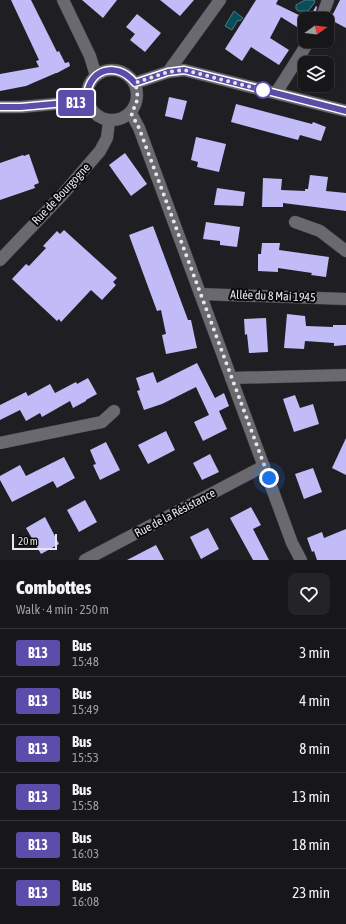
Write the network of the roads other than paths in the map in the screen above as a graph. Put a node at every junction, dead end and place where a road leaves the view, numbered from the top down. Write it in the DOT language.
graph roads {
  1 [pos="63,0"];
  2 [pos="220,0"];
  3 [pos="328,0"];
  4 [pos="324,12"];
  5 [pos="305,48"];
  6 [pos="168,72"];
  7 [pos="96,76"];
  8 [pos="135,83"];
  9 [pos="276,93"];
  10 [pos="87,101"];
  11 [pos="0,107"];
  12 [pos="346,111"];
  13 [pos="131,113"];
  14 [pos="109,121"];
  15 [pos="295,222"];
  16 [pos="346,251"];
  17 [pos="0,260"];
  18 [pos="200,294"];
  19 [pos="346,299"];
  20 [pos="346,375"];
  21 [pos="232,378"];
  22 [pos="114,412"];
  23 [pos="0,443"];
  24 [pos="264,466"];
  25 [pos="292,542"];
  26 [pos="85,560"];
  27 [pos="292,560"];
  28 [pos="301,560"];
  1 -- 7 [label="street"];
  2 -- 6 [label="street"];
  3 -- 4 [label="street"];
  5 -- 9 [label="street"];
  6 -- 8 [label="street"];
  6 -- 9 [label="street"];
  7 -- 8 [label="street"];
  7 -- 10 [label="street"];
  8 -- 13 [label="street"];
  9 -- 12 [label="street"];
  10 -- 11 [label="street"];
  10 -- 14 [label="street"];
  13 -- 14 [label="street"];
  13 -- 18 [label="street"];
  14 -- 17 [label="street, Rue de Bourgogne"];
  15 -- 16 [label="street"];
  18 -- 19 [label="street, Allée du 8 Mai 1945"];
  18 -- 21 [label="street"];
  20 -- 21 [label="street"];
  21 -- 24 [label="street"];
  22 -- 23 [label="street"];
  24 -- 25 [label="street"];
  24 -- 26 [label="street, Rue de la Résistance"];
  25 -- 27 [label="street"];
  25 -- 28 [label="street"];
}
